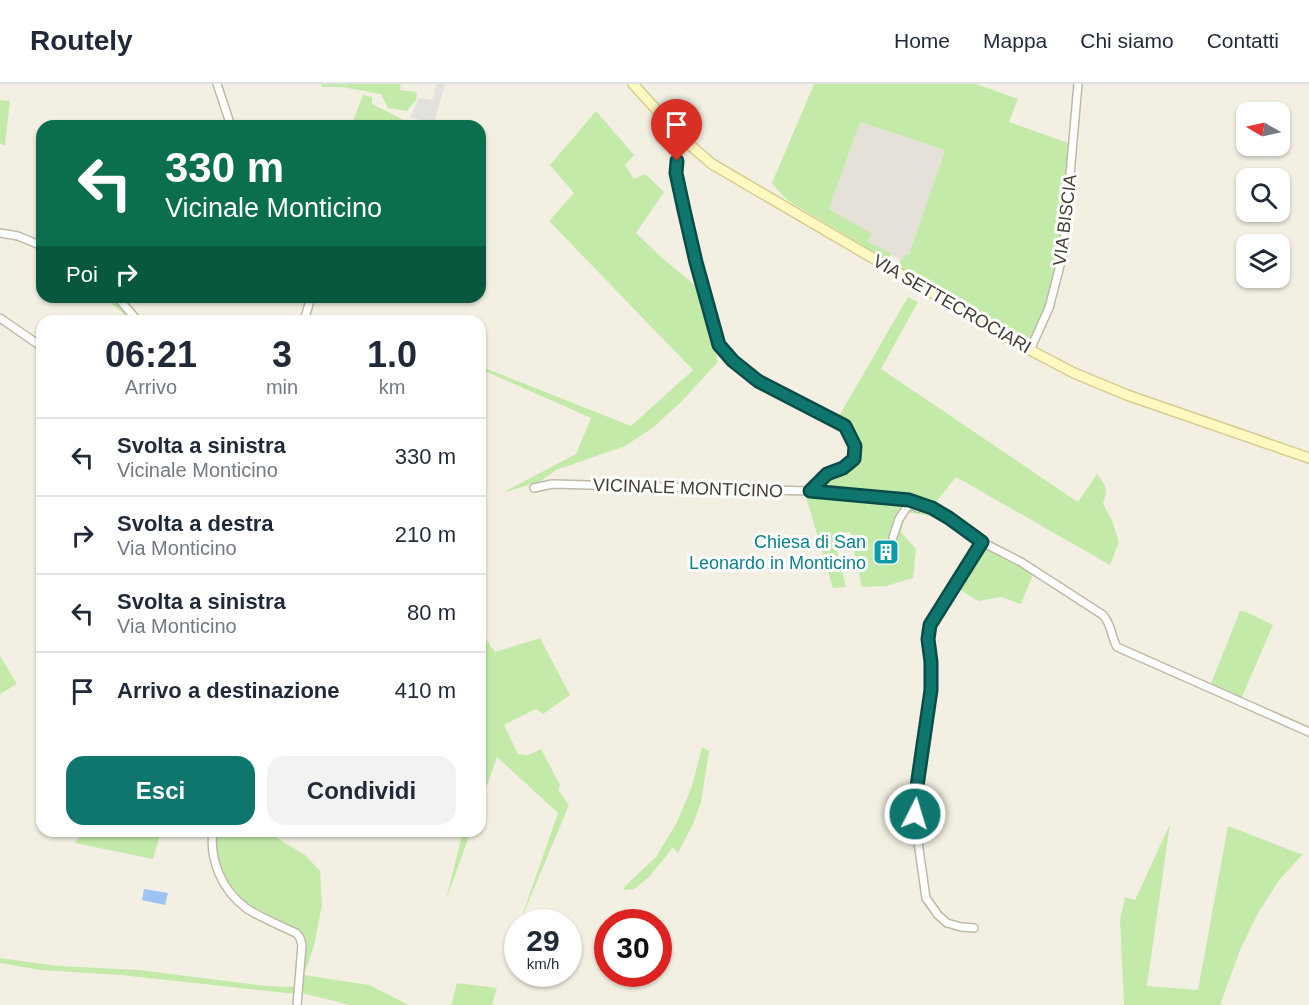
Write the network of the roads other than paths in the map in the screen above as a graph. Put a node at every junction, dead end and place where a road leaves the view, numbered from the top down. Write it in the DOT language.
graph roads {
  1 [pos="217,84"];
  2 [pos="633,84"];
  3 [pos="1078,84"];
  4 [pos="229,120"];
  5 [pos="683,139"];
  6 [pos="0,233"];
  7 [pos="36,244"];
  8 [pos="122,303"];
  9 [pos="133,315"];
  10 [pos="0,318"];
  11 [pos="36,342"];
  12 [pos="1030,350"];
  13 [pos="1309,458"];
  14 [pos="534,488"];
  15 [pos="810,491"];
  16 [pos="932,508"];
  17 [pos="893,537"];
  18 [pos="982,542"];
  19 [pos="1309,732"];
  20 [pos="212,837"];
  21 [pos="974,928"];
  22 [pos="297,1005"];
  1 -- 4 [label="street"];
  2 -- 5 [label="main road, VIA SETTECROCIARI"];
  3 -- 12 [label="street, VIA BISCIA"];
  5 -- 12 [label="main road, VIA SETTECROCIARI"];
  5 -- 15 [label="street"];
  6 -- 7 [label="street"];
  8 -- 9 [label="street"];
  10 -- 11 [label="street"];
  12 -- 13 [label="main road, VIA SETTECROCIARI"];
  14 -- 15 [label="street, VICINALE MONTICINO"];
  15 -- 16 [label="street, VICINALE MONTICINO"];
  16 -- 17 [label="street"];
  16 -- 18 [label="street, VICINALE MONTICINO"];
  18 -- 19 [label="street, VICINALE MONTICINO"];
  18 -- 21 [label="street"];
  20 -- 22 [label="street"];
}
